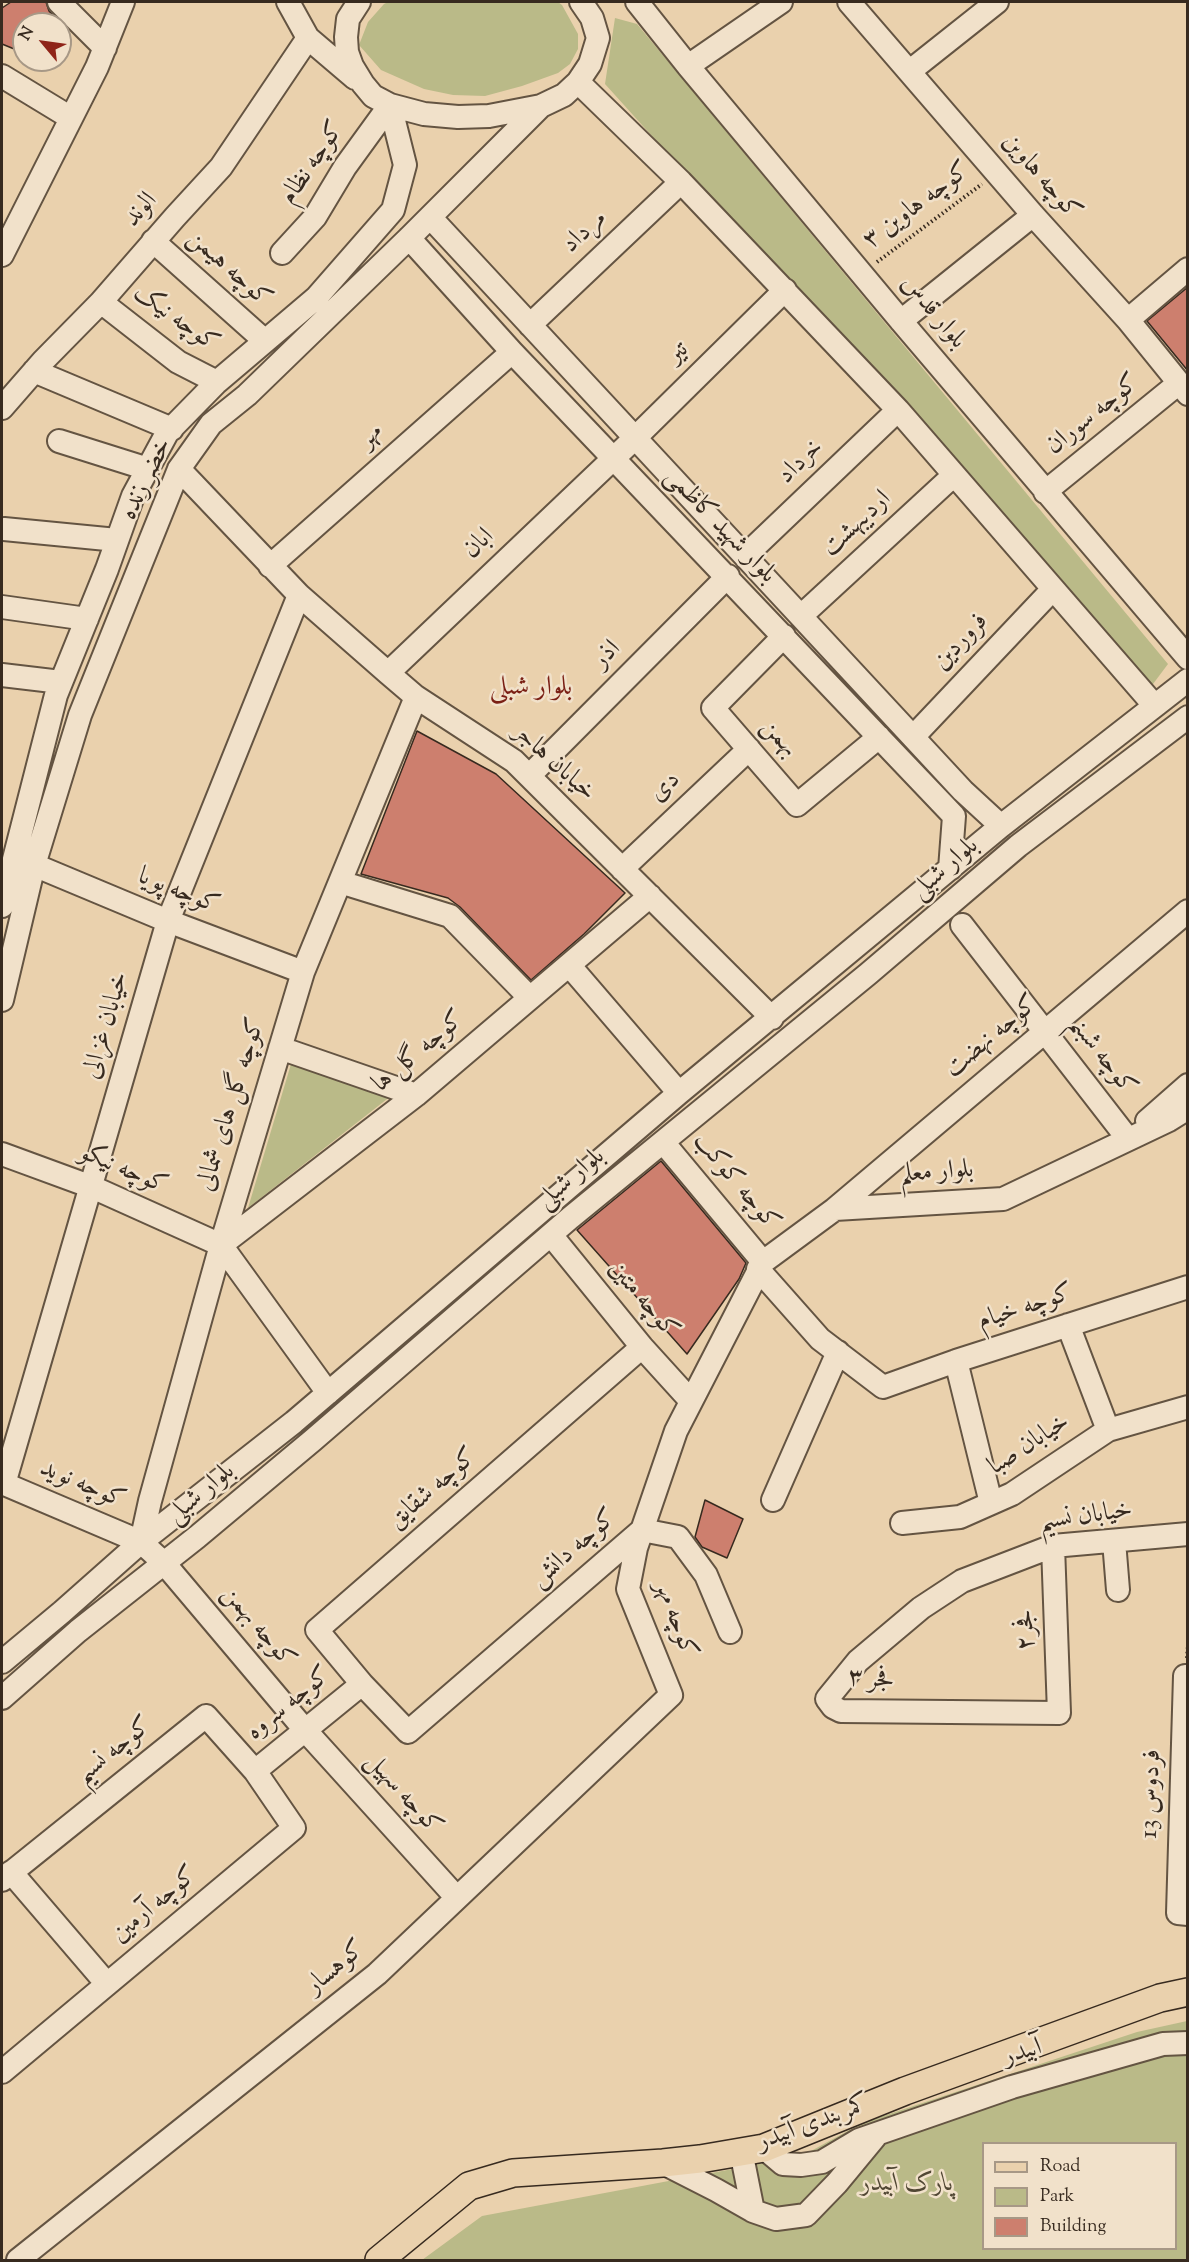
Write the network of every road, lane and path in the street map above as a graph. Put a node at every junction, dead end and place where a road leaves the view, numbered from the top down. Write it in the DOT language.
graph roads {
  1 [pos="59,2"];
  2 [pos="123,2"];
  3 [pos="288,2"];
  4 [pos="359,2"];
  5 [pos="581,2"];
  6 [pos="781,2"];
  7 [pos="849,2"];
  8 [pos="997,2"];
  9 [pos="633,3"];
  10 [pos="308,38"];
  11 [pos="105,48"];
  12 [pos="688,66"];
  13 [pos="910,71"];
  14 [pos="2,76"];
  15 [pos="578,82"];
  16 [pos="363,84"];
  17 [pos="390,105"];
  18 [pos="541,106"];
  19 [pos="71,118"];
  20 [pos="998,172"];
  21 [pos="681,182"];
  22 [pos="1033,215"];
  23 [pos="10,217"];
  24 [pos="430,217"];
  25 [pos="409,238"];
  26 [pos="153,241"];
  27 [pos="282,254"];
  28 [pos="2,255"];
  29 [pos="1188,269"];
  30 [pos="862,274"];
  31 [pos="785,290"];
  32 [pos="101,303"];
  33 [pos="1128,320"];
  34 [pos="901,321"];
  35 [pos="530,325"];
  36 [pos="265,341"];
  37 [pos="512,352"];
  38 [pos="34,371"];
  39 [pos="218,382"];
  40 [pos="1183,388"];
  41 [pos="2,408"];
  42 [pos="898,410"];
  43 [pos="172,429"];
  44 [pos="635,438"];
  45 [pos="59,441"];
  46 [pos="612,458"];
  47 [pos="148,469"];
  48 [pos="179,469"];
  49 [pos="954,475"];
  50 [pos="1046,492"];
  51 [pos="3,529"];
  52 [pos="117,540"];
  53 [pos="745,556"];
  54 [pos="270,566"];
  55 [pos="728,576"];
  56 [pos="1053,589"];
  57 [pos="299,595"];
  58 [pos="2,607"];
  59 [pos="801,616"];
  60 [pos="87,619"];
  61 [pos="784,636"];
  62 [pos="1188,658"];
  63 [pos="388,673"];
  64 [pos="2,675"];
  65 [pos="1188,680"];
  66 [pos="61,682"];
  67 [pos="416,698"];
  68 [pos="1154,705"];
  69 [pos="1186,721"];
  70 [pos="879,737"];
  71 [pos="913,737"];
  72 [pos="749,749"];
  73 [pos="529,776"];
  74 [pos="1001,826"];
  75 [pos="34,865"];
  76 [pos="622,869"];
  77 [pos="950,869"];
  78 [pos="340,882"];
  79 [pos="650,896"];
  80 [pos="2,906"];
  81 [pos="1188,910"];
  82 [pos="168,921"];
  83 [pos="962,925"];
  84 [pos="569,965"];
  85 [pos="303,972"];
  86 [pos="530,998"];
  87 [pos="2,1000"];
  88 [pos="772,1018"];
  89 [pos="1045,1032"];
  90 [pos="280,1048"];
  91 [pos="1188,1085"];
  92 [pos="679,1094"];
  93 [pos="416,1095"];
  94 [pos="1188,1108"];
  95 [pos="1128,1139"];
  96 [pos="663,1142"];
  97 [pos="2,1154"];
  98 [pos="92,1187"];
  99 [pos="835,1209"];
  100 [pos="551,1235"];
  101 [pos="221,1245"];
  102 [pos="760,1266"];
  103 [pos="1188,1287"];
  104 [pos="1068,1325"];
  105 [pos="642,1347"];
  106 [pos="838,1352"];
  107 [pos="956,1361"];
  108 [pos="883,1387"];
  109 [pos="328,1393"];
  110 [pos="691,1401"];
  111 [pos="1188,1407"];
  112 [pos="1108,1430"];
  113 [pos="3,1484"];
  114 [pos="773,1500"];
  115 [pos="991,1503"];
  116 [pos="902,1523"];
  117 [pos="642,1530"];
  118 [pos="1188,1534"];
  119 [pos="1114,1540"];
  120 [pos="141,1542"];
  121 [pos="1053,1546"];
  122 [pos="164,1563"];
  123 [pos="962,1581"];
  124 [pos="1118,1590"];
  125 [pos="730,1632"];
  126 [pos="2,1662"];
  127 [pos="1186,1676"];
  128 [pos="362,1684"];
  129 [pos="671,1695"];
  130 [pos="2,1698"];
  131 [pos="1059,1713"];
  132 [pos="305,1730"];
  133 [pos="255,1771"];
  134 [pos="6,1876"];
  135 [pos="457,1898"];
  136 [pos="1183,1913"];
  137 [pos="107,1984"];
  138 [pos="1188,1992"];
  139 [pos="1188,2043"];
  140 [pos="2,2072"];
  141 [pos="878,2133"];
  142 [pos="753,2149"];
  143 [pos="663,2163"];
  144 [pos="753,2211"];
  145 [pos="18,2260"];
  146 [pos="379,2260"];
  1 -- 11 [label="street"];
  2 -- 11 [label="street"];
  3 -- 10 [label="street"];
  4 -- 16 [label="street"];
  5 -- 15 [label="street"];
  6 -- 12 [label="street"];
  7 -- 13 [label="street, کوچه هاوین"];
  8 -- 13 [label="street"];
  9 -- 12 [label="street, بلوار قدس"];
  10 -- 16 [label="street"];
  10 -- 26 [label="street, الوند"];
  11 -- 19 [label="street"];
  12 -- 30 [label="street, بلوار قدس"];
  13 -- 20 [label="street, کوچه هاوین"];
  14 -- 19 [label="street"];
  15 -- 18 [label="street"];
  15 -- 21 [label="street"];
  16 -- 17 [label="street"];
  17 -- 18 [label="street"];
  17 -- 27 [label="street, کوچه نظام"];
  17 -- 36 [label="street, خضر زنده"];
  18 -- 24 [label="street, خضر زنده"];
  19 -- 23 [label="street"];
  20 -- 22 [label="street, کوچه هاوین"];
  20 -- 30 [label="path, کوچه هاوین ۳"];
  21 -- 31 [label="street"];
  21 -- 35 [label="street, مرداد"];
  22 -- 33 [label="street, کوچه هاوین"];
  22 -- 34 [label="street"];
  23 -- 28 [label="street"];
  24 -- 25 [label="street, خضر زنده"];
  24 -- 35 [label="street, بلوار شهید کاظمی"];
  25 -- 37 [label="street, بلوار شهید کاظمی"];
  25 -- 48 [label="street, خضر زنده"];
  26 -- 32 [label="street, الوند"];
  26 -- 36 [label="street, کوچه هیمن"];
  29 -- 33 [label="street"];
  30 -- 34 [label="street, بلوار قدس"];
  31 -- 42 [label="street"];
  31 -- 44 [label="street, تیر"];
  32 -- 38 [label="street, الوند"];
  32 -- 39 [label="street, کوچه نیک"];
  33 -- 40 [label="street, کوچه هاوین"];
  34 -- 50 [label="street, بلوار قدس"];
  35 -- 44 [label="street, بلوار شهید کاظمی"];
  36 -- 39 [label="street, خضر زنده"];
  37 -- 46 [label="street, بلوار شهید کاظمی"];
  37 -- 54 [label="street, مهر"];
  38 -- 41 [label="street, الوند"];
  38 -- 43 [label="street"];
  39 -- 43 [label="street, خضر زنده"];
  40 -- 50 [label="street, کوچه سوران"];
  42 -- 49 [label="street"];
  42 -- 53 [label="street, خرداد"];
  43 -- 47 [label="street, خضر زنده"];
  44 -- 46 [label="street, تیر"];
  44 -- 53 [label="street, بلوار شهید کاظمی"];
  45 -- 47 [label="street"];
  46 -- 55 [label="street, بلوار شهید کاظمی"];
  46 -- 63 [label="street, ابان"];
  47 -- 52 [label="street, خضر زنده"];
  48 -- 54 [label="street, خیابان هاجر"];
  48 -- 75 [label="street, خضر زنده"];
  49 -- 56 [label="street"];
  49 -- 59 [label="street, اردیبهشت"];
  50 -- 62 [label="street, بلوار قدس"];
  51 -- 52 [label="street"];
  52 -- 60 [label="street, خضر زنده"];
  53 -- 59 [label="street, بلوار شهید کاظمی"];
  54 -- 57 [label="street, خیابان هاجر"];
  55 -- 61 [label="street, بلوار شهید کاظمی"];
  55 -- 73 [label="street, اذر"];
  56 -- 68 [label="street"];
  56 -- 71 [label="street, فروردین"];
  57 -- 63 [label="street, خیابان هاجر"];
  57 -- 82 [label="street, خیابان غزالی"];
  58 -- 60 [label="street"];
  59 -- 71 [label="street, بلوار شهید کاظمی"];
  60 -- 66 [label="street, خضر زنده"];
  61 -- 70 [label="street, بلوار شهید کاظمی"];
  61 -- 72 [label="street, بهمن"];
  63 -- 67 [label="street, خیابان هاجر"];
  64 -- 66 [label="street"];
  65 -- 68 [label="street, بلوار شبلی"];
  66 -- 80 [label="street, خضر زنده"];
  67 -- 73 [label="street, خیابان هاجر"];
  67 -- 78 [label="street, کوچه گل های شمالی"];
  68 -- 74 [label="street, بلوار شبلی"];
  69 -- 96 [label="street, بلوار شبلی"];
  70 -- 72 [label="street, بهمن"];
  70 -- 77 [label="street, بلوار شهید کاظمی"];
  71 -- 74 [label="street, بلوار شهید کاظمی"];
  72 -- 76 [label="street, دی"];
  73 -- 76 [label="street, خیابان هاجر"];
  74 -- 77 [label="street, بلوار شبلی"];
  75 -- 82 [label="street, کوچه پویا"];
  75 -- 87 [label="street, خضر زنده"];
  76 -- 79 [label="street, خیابان هاجر"];
  77 -- 88 [label="street, بلوار شبلی"];
  78 -- 85 [label="street, کوچه گل های شمالی"];
  78 -- 86 [label="street"];
  79 -- 84 [label="street, کوچه گل ها"];
  79 -- 88 [label="street, خیابان هاجر"];
  81 -- 89 [label="street, کوچه نهضت"];
  82 -- 85 [label="street, کوچه پویا"];
  82 -- 98 [label="street, خیابان غزالی"];
  83 -- 89 [label="street, کوچه شبنم"];
  84 -- 86 [label="street, کوچه گل ها"];
  84 -- 92 [label="street"];
  85 -- 90 [label="street, کوچه گل های شمالی"];
  86 -- 93 [label="street, کوچه گل ها"];
  88 -- 92 [label="street, بلوار شبلی"];
  89 -- 95 [label="street, کوچه شبنم"];
  89 -- 99 [label="street, کوچه نهضت"];
  90 -- 93 [label="street"];
  90 -- 101 [label="street, کوچه گل های شمالی"];
  91 -- 95 [label="street, بلوار معلم"];
  92 -- 109 [label="street, بلوار شبلی"];
  93 -- 101 [label="street, کوچه گل ها"];
  94 -- 95 [label="street, بلوار معلم"];
  95 -- 99 [label="street, بلوار معلم"];
  96 -- 100 [label="street, بلوار شبلی"];
  96 -- 102 [label="street, کوچه کوکب"];
  97 -- 98 [label="street, کوچه نیکو"];
  98 -- 101 [label="street, کوچه نیکو"];
  98 -- 113 [label="street, خیابان غزالی"];
  99 -- 102 [label="street"];
  100 -- 105 [label="street, کوچه متین"];
  100 -- 122 [label="street, بلوار شبلی"];
  101 -- 109 [label="street"];
  101 -- 120 [label="street, کوچه گل های شمالی"];
  102 -- 106 [label="street, کوچه کوکب"];
  102 -- 110 [label="street, کوچه دانش"];
  103 -- 104 [label="street, کوچه خیام"];
  104 -- 107 [label="street, کوچه خیام"];
  104 -- 112 [label="street"];
  105 -- 110 [label="street, کوچه متین"];
  105 -- 128 [label="street, کوچه شقایق"];
  106 -- 108 [label="street, کوچه کوکب"];
  106 -- 114 [label="street"];
  107 -- 108 [label="street, کوچه خیام"];
  107 -- 115 [label="street"];
  109 -- 120 [label="street, بلوار شبلی"];
  110 -- 117 [label="street, کوچه دانش"];
  111 -- 112 [label="street, خیابان صبا"];
  112 -- 115 [label="street, خیابان صبا"];
  113 -- 120 [label="street, کوچه نوید"];
  115 -- 116 [label="street, خیابان صبا"];
  117 -- 125 [label="street"];
  117 -- 128 [label="street, کوچه دانش"];
  117 -- 129 [label="street, کوچه مهر"];
  118 -- 119 [label="street, خیابان نسیم"];
  119 -- 121 [label="street, خیابان نسیم"];
  119 -- 124 [label="street"];
  120 -- 122 [label="street, کوچه نوید"];
  120 -- 126 [label="street, بلوار شبلی"];
  121 -- 123 [label="street, خیابان نسیم"];
  121 -- 131 [label="street, فجر۲"];
  122 -- 130 [label="street, بلوار شبلی"];
  122 -- 132 [label="street, کوچه بهمن"];
  123 -- 131 [label="street, فجر ۳"];
  127 -- 136 [label="street, فردوس 13"];
  128 -- 132 [label="street, کوچه سروه"];
  129 -- 135 [label="street, کوهسار"];
  132 -- 133 [label="street, کوچه سروه"];
  132 -- 135 [label="street, کوچه سهیل"];
  133 -- 134 [label="street, کوچه نسیم"];
  133 -- 137 [label="street, کوچه آرمین"];
  134 -- 137 [label="street"];
  135 -- 145 [label="street, کوهسار"];
  137 -- 140 [label="street, کوچه آرمین"];
  138 -- 142 [label="main road, کمربندی آبیدر"];
  139 -- 141 [label="street, آبیدر"];
  141 -- 142 [label="street, آبیدر"];
  141 -- 144 [label="street"];
  142 -- 143 [label="main road, کمربندی آبیدر"];
  142 -- 144 [label="street"];
  143 -- 144 [label="street"];
  143 -- 146 [label="main road, کمربندی آبیدر"];
}
